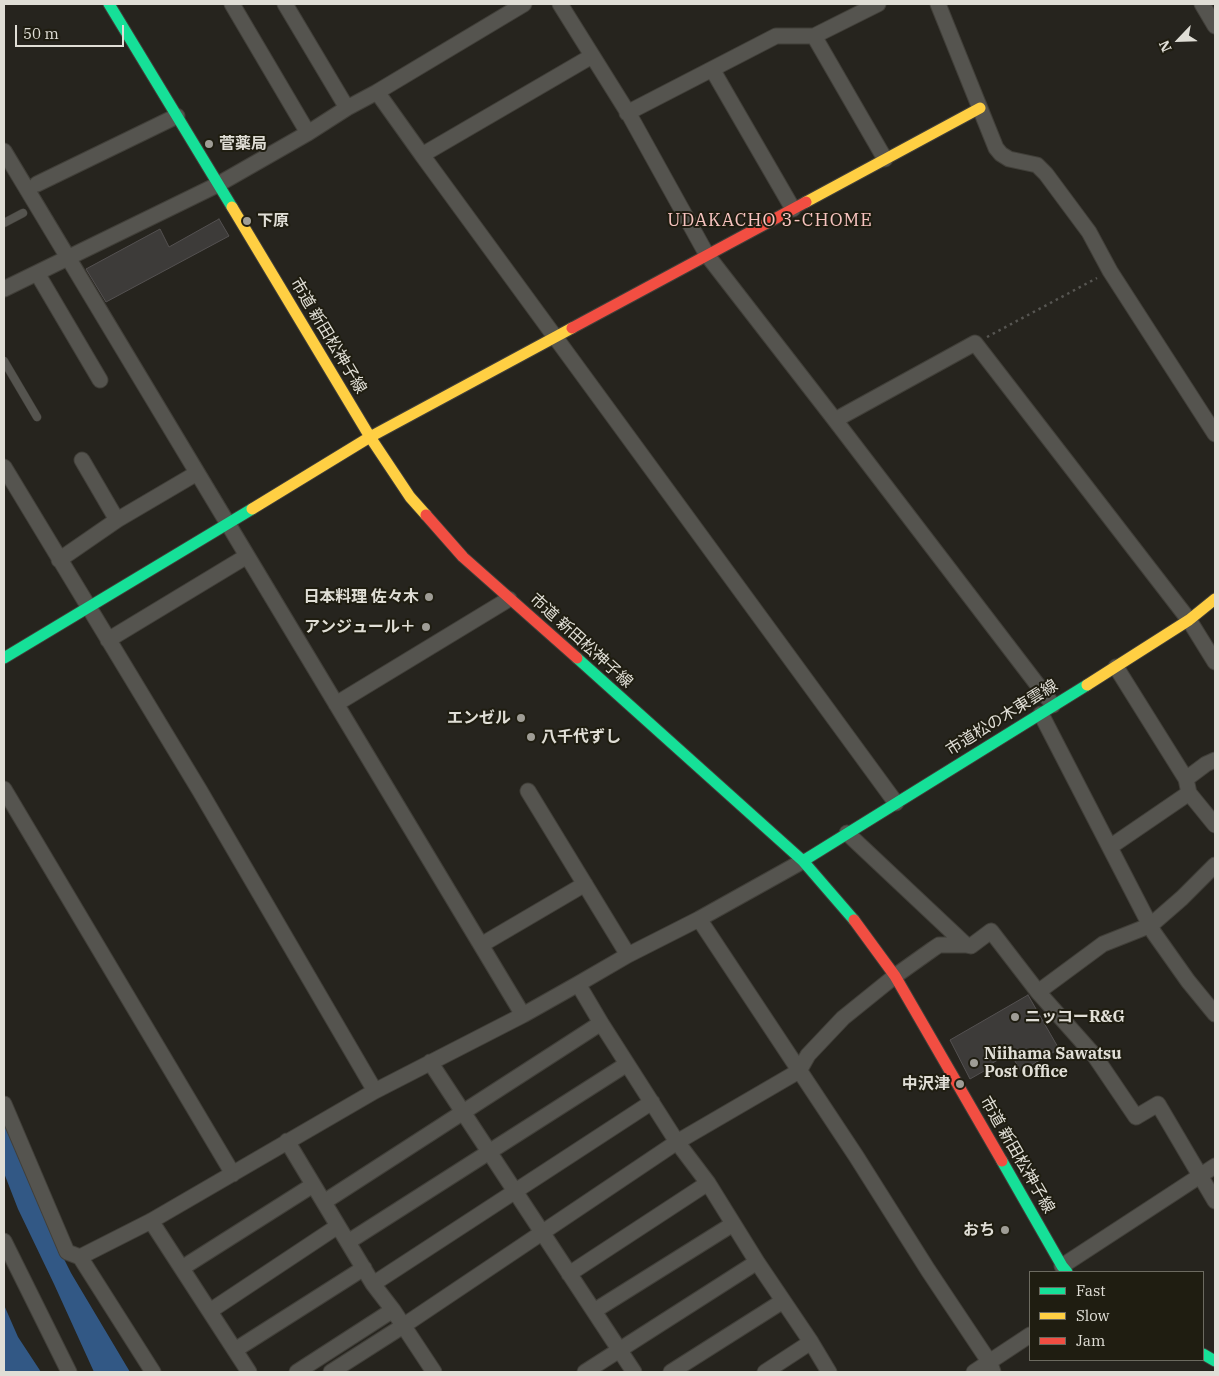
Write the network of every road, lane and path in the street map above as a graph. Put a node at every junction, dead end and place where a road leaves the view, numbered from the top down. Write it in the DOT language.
graph roads {
  1 [pos="109,4"];
  2 [pos="232,4"];
  3 [pos="285,4"];
  4 [pos="524,4"];
  5 [pos="560,4"];
  6 [pos="878,4"];
  7 [pos="938,4"];
  8 [pos="1202,4"];
  9 [pos="1215,26"];
  10 [pos="814,36"];
  11 [pos="592,56"];
  12 [pos="712,69"];
  13 [pos="377,92"];
  14 [pos="348,108"];
  15 [pos="980,108"];
  16 [pos="628,112"];
  17 [pos="177,116"];
  18 [pos="308,133"];
  19 [pos="4,151"];
  20 [pos="422,155"];
  21 [pos="885,159"];
  22 [pos="37,184"];
  23 [pos="217,185"];
  24 [pos="793,209"];
  25 [pos="23,213"];
  26 [pos="4,223"];
  27 [pos="706,255"];
  28 [pos="68,258"];
  29 [pos="1110,271"];
  30 [pos="37,272"];
  31 [pos="4,288"];
  32 [pos="555,337"];
  33 [pos="975,343"];
  34 [pos="4,361"];
  35 [pos="100,380"];
  36 [pos="37,416"];
  37 [pos="835,420"];
  38 [pos="1215,434"];
  39 [pos="370,437"];
  40 [pos="82,460"];
  41 [pos="4,467"];
  42 [pos="197,473"];
  43 [pos="117,520"];
  44 [pos="227,523"];
  45 [pos="247,556"];
  46 [pos="59,560"];
  47 [pos="510,599"];
  48 [pos="1215,599"];
  49 [pos="88,607"];
  50 [pos="1189,620"];
  51 [pos="108,640"];
  52 [pos="4,658"];
  53 [pos="1215,662"];
  54 [pos="1116,667"];
  55 [pos="336,704"];
  56 [pos="1047,709"];
  57 [pos="1215,760"];
  58 [pos="1188,786"];
  59 [pos="4,789"];
  60 [pos="528,791"];
  61 [pos="896,803"];
  62 [pos="1215,825"];
  63 [pos="847,834"];
  64 [pos="1110,847"];
  65 [pos="803,861"];
  66 [pos="1215,865"];
  67 [pos="585,884"];
  68 [pos="699,919"];
  69 [pos="1151,925"];
  70 [pos="481,945"];
  71 [pos="966,945"];
  72 [pos="628,955"];
  73 [pos="895,976"];
  74 [pos="578,984"];
  75 [pos="1038,992"];
  76 [pos="523,1014"];
  77 [pos="1215,1014"];
  78 [pos="601,1023"];
  79 [pos="430,1062"];
  80 [pos="627,1064"];
  81 [pos="799,1071"];
  82 [pos="375,1091"];
  83 [pos="652,1102"];
  84 [pos="4,1104"];
  85 [pos="462,1113"];
  86 [pos="287,1141"];
  87 [pos="677,1142"];
  88 [pos="489,1153"];
  89 [pos="1215,1166"];
  90 [pos="233,1174"];
  91 [pos="1201,1175"];
  92 [pos="708,1183"];
  93 [pos="313,1184"];
  94 [pos="514,1191"];
  95 [pos="1215,1201"];
  96 [pos="324,1202"];
  97 [pos="151,1221"];
  98 [pos="733,1224"];
  99 [pos="338,1226"];
  100 [pos="542,1233"];
  101 [pos="4,1241"];
  102 [pos="348,1242"];
  103 [pos="80,1257"];
  104 [pos="758,1262"];
  105 [pos="182,1268"];
  106 [pos="364,1268"];
  107 [pos="1065,1269"];
  108 [pos="569,1274"];
  109 [pos="373,1284"];
  110 [pos="783,1301"];
  111 [pos="393,1310"];
  112 [pos="210,1311"];
  113 [pos="594,1311"];
  114 [pos="403,1326"];
  115 [pos="1029,1336"];
  116 [pos="811,1342"];
  117 [pos="235,1350"];
  118 [pos="619,1350"];
  119 [pos="991,1367"];
  120 [pos="426,1370"];
  121 [pos="69,1372"];
  122 [pos="153,1372"];
  123 [pos="249,1372"];
  124 [pos="297,1372"];
  125 [pos="332,1372"];
  126 [pos="585,1372"];
  127 [pos="634,1372"];
  128 [pos="671,1372"];
  129 [pos="765,1372"];
  130 [pos="829,1372"];
  131 [pos="974,1372"];
  1 -- 17 [label="street, 市道 新田松神子線"];
  2 -- 18 [label="street"];
  3 -- 14 [label="street"];
  4 -- 13 [label="street"];
  5 -- 11 [label="street"];
  6 -- 10 [label="street"];
  7 -- 15 [label="street"];
  8 -- 9 [label="street"];
  10 -- 12 [label="street"];
  10 -- 21 [label="street"];
  11 -- 16 [label="street"];
  11 -- 20 [label="street"];
  12 -- 16 [label="street"];
  12 -- 24 [label="street"];
  13 -- 14 [label="street"];
  13 -- 20 [label="street"];
  14 -- 18 [label="street"];
  15 -- 21 [label="street"];
  15 -- 29 [label="street"];
  16 -- 27 [label="street"];
  17 -- 22 [label="street"];
  17 -- 23 [label="street, 市道 新田松神子線"];
  18 -- 23 [label="street"];
  19 -- 28 [label="street"];
  20 -- 32 [label="street"];
  21 -- 24 [label="street"];
  23 -- 28 [label="street"];
  23 -- 39 [label="street, 市道 新田松神子線"];
  24 -- 27 [label="street"];
  25 -- 26 [label="lane"];
  27 -- 32 [label="street"];
  27 -- 37 [label="street"];
  28 -- 30 [label="street"];
  28 -- 42 [label="street"];
  29 -- 33 [label="path"];
  29 -- 38 [label="street"];
  30 -- 31 [label="street"];
  30 -- 35 [label="street"];
  32 -- 39 [label="street"];
  32 -- 61 [label="street"];
  33 -- 37 [label="street"];
  33 -- 50 [label="street"];
  34 -- 36 [label="lane"];
  37 -- 56 [label="street"];
  39 -- 44 [label="street"];
  39 -- 47 [label="street, 市道 新田松神子線"];
  40 -- 43 [label="street"];
  41 -- 46 [label="street"];
  42 -- 43 [label="street"];
  42 -- 44 [label="street"];
  43 -- 46 [label="street"];
  44 -- 45 [label="street"];
  44 -- 49 [label="street"];
  45 -- 51 [label="street"];
  45 -- 55 [label="street"];
  46 -- 49 [label="street"];
  47 -- 55 [label="street"];
  47 -- 65 [label="street, 市道 新田松神子線"];
  48 -- 50 [label="street, 市道松の木東雲線"];
  49 -- 51 [label="street"];
  49 -- 52 [label="street"];
  50 -- 53 [label="street"];
  50 -- 54 [label="street, 市道松の木東雲線"];
  51 -- 82 [label="street"];
  54 -- 56 [label="street, 市道松の木東雲線"];
  54 -- 58 [label="street"];
  55 -- 70 [label="street"];
  56 -- 61 [label="street, 市道松の木東雲線"];
  56 -- 64 [label="street"];
  57 -- 58 [label="street"];
  58 -- 62 [label="street"];
  58 -- 64 [label="street"];
  59 -- 90 [label="street"];
  60 -- 67 [label="street"];
  61 -- 63 [label="street, 市道松の木東雲線"];
  63 -- 65 [label="street, 市道松の木東雲線"];
  63 -- 71 [label="street"];
  64 -- 69 [label="street"];
  65 -- 68 [label="street"];
  65 -- 73 [label="street, 市道 新田松神子線"];
  66 -- 69 [label="street"];
  67 -- 70 [label="street"];
  67 -- 72 [label="street"];
  68 -- 72 [label="street"];
  68 -- 81 [label="street"];
  69 -- 75 [label="street"];
  69 -- 77 [label="street"];
  70 -- 76 [label="street"];
  71 -- 73 [label="street"];
  71 -- 75 [label="street"];
  72 -- 74 [label="street"];
  73 -- 81 [label="street"];
  73 -- 107 [label="street, 市道 新田松神子線"];
  74 -- 76 [label="street"];
  74 -- 78 [label="street"];
  75 -- 91 [label="street"];
  76 -- 79 [label="street"];
  78 -- 80 [label="street"];
  78 -- 85 [label="street"];
  79 -- 82 [label="street"];
  79 -- 85 [label="street"];
  80 -- 83 [label="street"];
  80 -- 88 [label="street"];
  81 -- 87 [label="street"];
  81 -- 119 [label="street"];
  82 -- 86 [label="street"];
  83 -- 87 [label="street"];
  83 -- 94 [label="street"];
  84 -- 103 [label="street"];
  85 -- 88 [label="street"];
  85 -- 96 [label="street"];
  86 -- 90 [label="street"];
  86 -- 93 [label="street"];
  87 -- 92 [label="street"];
  87 -- 100 [label="street"];
  88 -- 94 [label="street"];
  88 -- 102 [label="street"];
  89 -- 91 [label="street"];
  90 -- 97 [label="street"];
  91 -- 95 [label="street"];
  91 -- 107 [label="street"];
  92 -- 98 [label="street"];
  92 -- 108 [label="street"];
  93 -- 96 [label="street"];
  93 -- 105 [label="street"];
  94 -- 100 [label="street"];
  94 -- 109 [label="street"];
  96 -- 99 [label="street"];
  97 -- 103 [label="street"];
  97 -- 105 [label="street"];
  98 -- 104 [label="street"];
  98 -- 113 [label="street"];
  99 -- 102 [label="street"];
  99 -- 112 [label="street"];
  100 -- 108 [label="street"];
  100 -- 114 [label="street"];
  101 -- 121 [label="street"];
  102 -- 106 [label="street"];
  103 -- 122 [label="street"];
  104 -- 110 [label="street"];
  104 -- 118 [label="street"];
  105 -- 112 [label="street"];
  106 -- 109 [label="street"];
  106 -- 117 [label="street"];
  108 -- 113 [label="street"];
  109 -- 111 [label="street"];
  110 -- 116 [label="street"];
  110 -- 128 [label="street"];
  111 -- 114 [label="street"];
  111 -- 124 [label="street"];
  112 -- 117 [label="street"];
  113 -- 118 [label="street"];
  114 -- 120 [label="street"];
  114 -- 125 [label="street"];
  115 -- 119 [label="street"];
  116 -- 129 [label="street"];
  116 -- 130 [label="street"];
  117 -- 123 [label="street"];
  118 -- 126 [label="street"];
  118 -- 127 [label="street"];
  119 -- 131 [label="street"];
}
